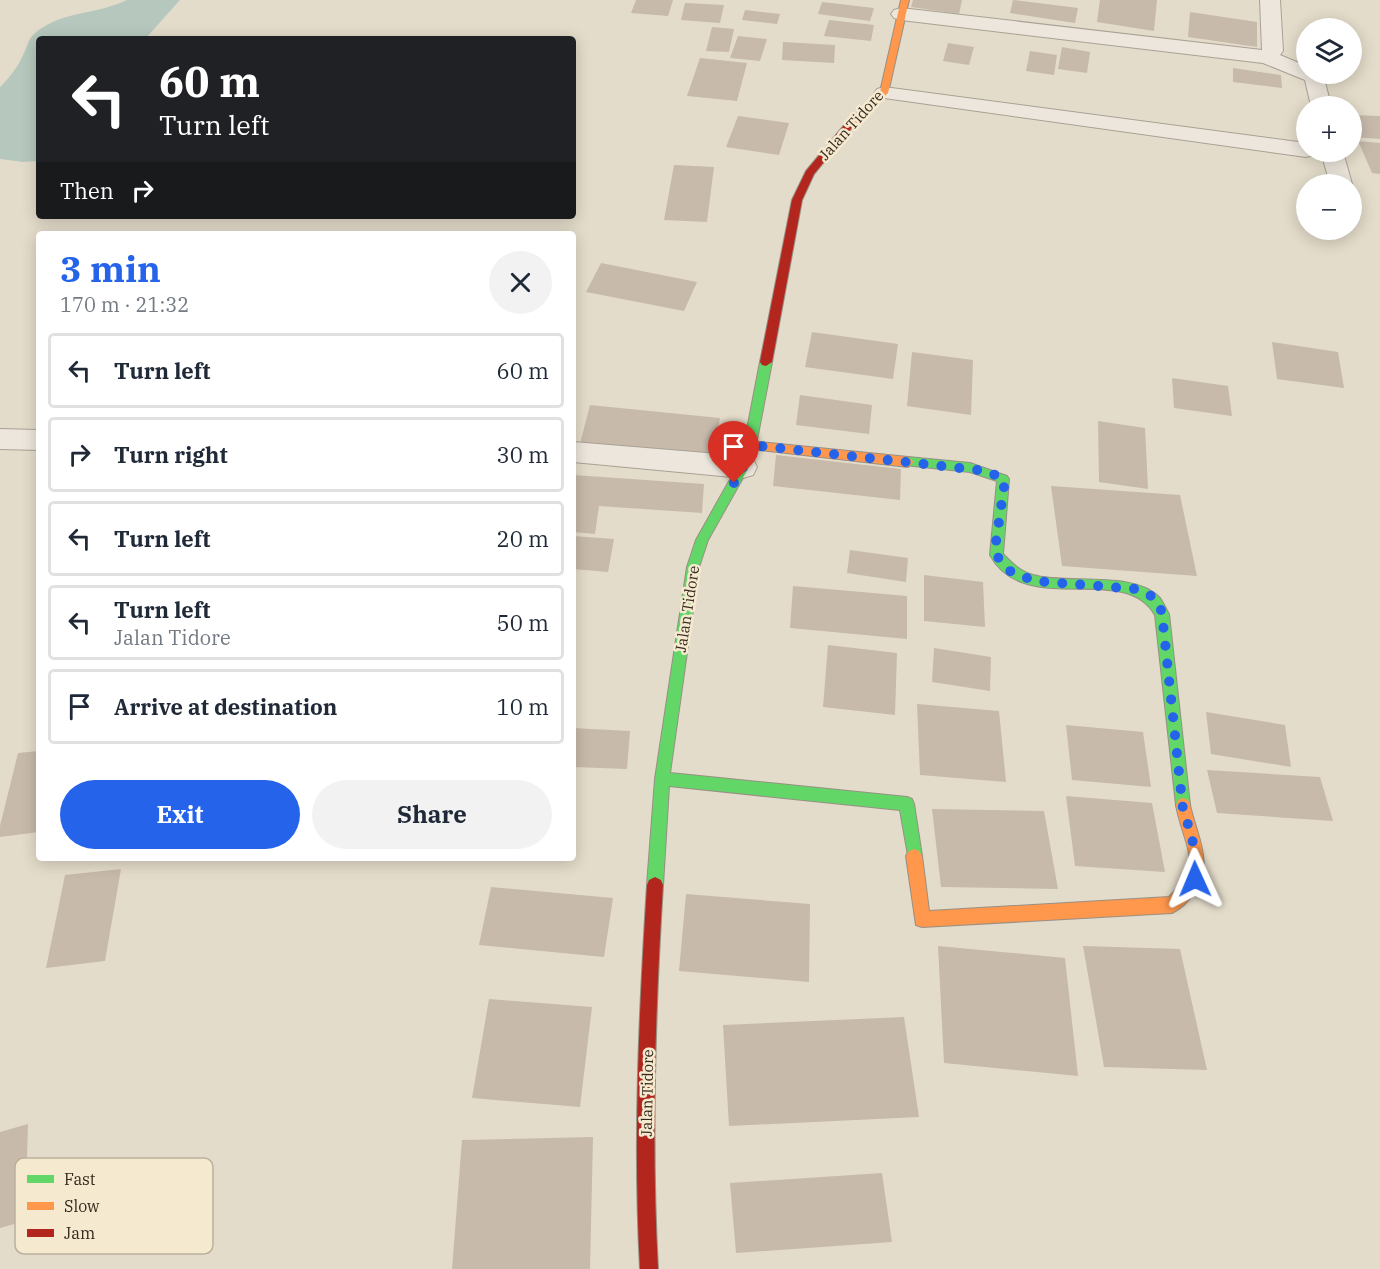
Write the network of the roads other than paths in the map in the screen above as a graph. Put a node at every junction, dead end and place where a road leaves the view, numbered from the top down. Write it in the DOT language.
graph roads {
  1 [pos="1270,0"];
  2 [pos="903,7"];
  3 [pos="1268,57"];
  4 [pos="1296,68"];
  5 [pos="884,93"];
  6 [pos="1296,149"];
  7 [pos="0,439"];
  8 [pos="36,440"];
  9 [pos="576,452"];
  10 [pos="746,456"];
  11 [pos="662,779"];
  12 [pos="649,1269"];
  1 -- 3 [label="street"];
  2 -- 3 [label="street"];
  2 -- 5 [label="street, Jalan Tidore"];
  3 -- 4 [label="street"];
  5 -- 6 [label="street"];
  5 -- 10 [label="street, Jalan Tidore"];
  7 -- 8 [label="street"];
  9 -- 10 [label="street"];
  10 -- 11 [label="street, Jalan Tidore"];
  10 -- 11 [label="street"];
  11 -- 12 [label="street, Jalan Tidore"];
}
